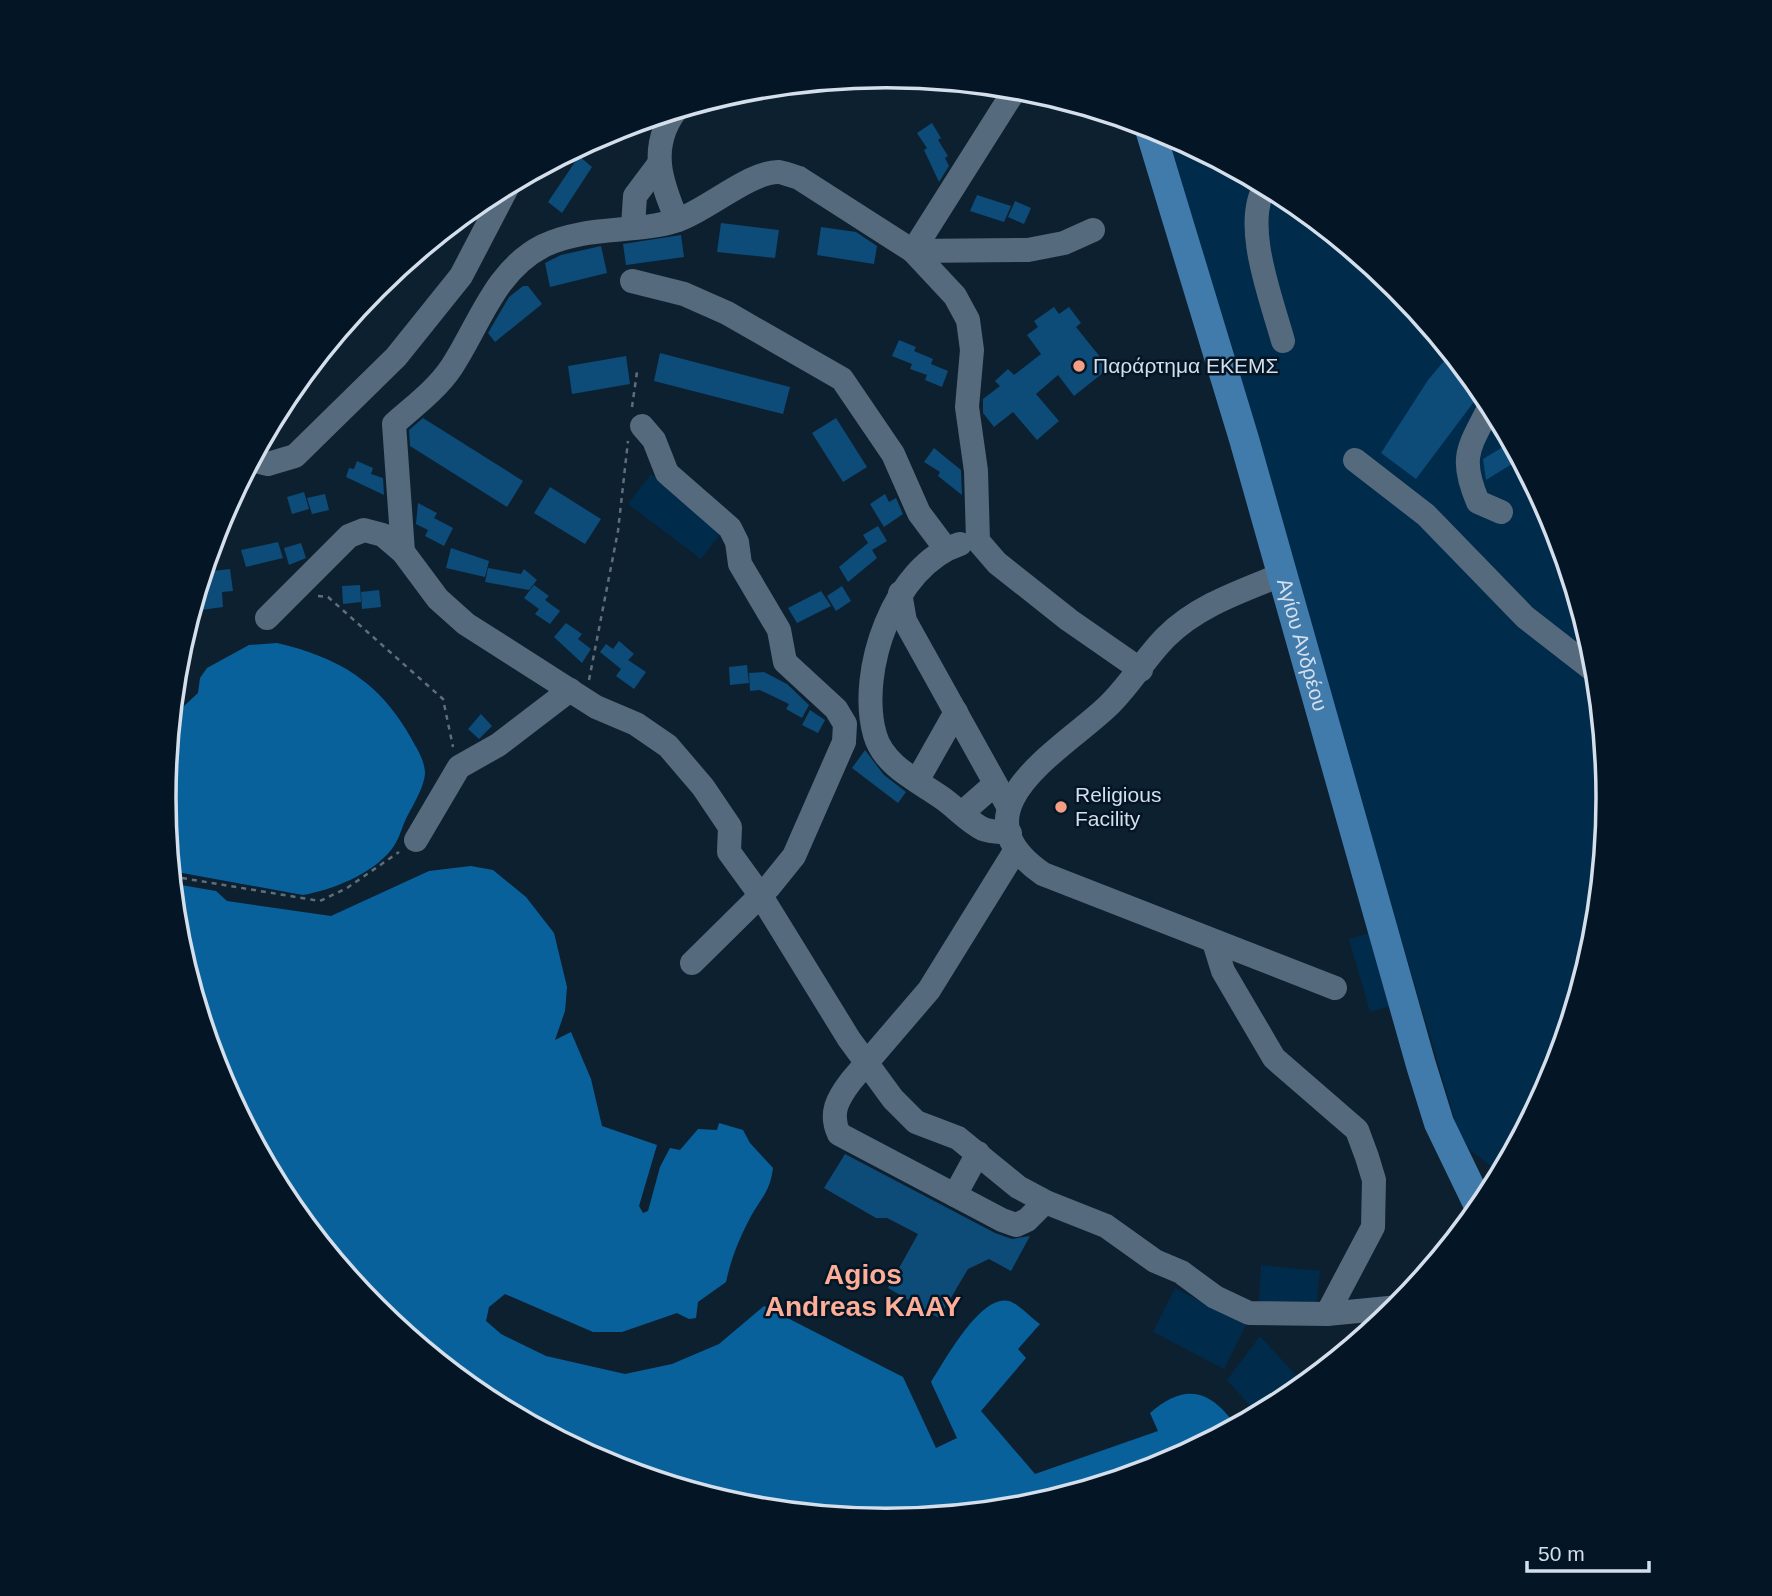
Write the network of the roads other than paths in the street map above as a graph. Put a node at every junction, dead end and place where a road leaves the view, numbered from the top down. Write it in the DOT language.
graph roads {
  1 [pos="1009,99"];
  2 [pos="667,122"];
  3 [pos="1158,142"];
  4 [pos="659,164"];
  5 [pos="1262,196"];
  6 [pos="500,202"];
  7 [pos="677,220"];
  8 [pos="633,226"];
  9 [pos="1093,230"];
  10 [pos="913,251"];
  11 [pos="632,281"];
  12 [pos="1283,341"];
  13 [pos="1485,416"];
  14 [pos="634,424"];
  15 [pos="1355,460"];
  16 [pos="260,463"];
  17 [pos="1501,512"];
  18 [pos="978,541"];
  19 [pos="946,549"];
  20 [pos="403,552"];
  21 [pos="1283,574"];
  22 [pos="900,593"];
  23 [pos="267,618"];
  24 [pos="1584,663"];
  25 [pos="1141,670"];
  26 [pos="577,694"];
  27 [pos="956,712"];
  28 [pos="917,781"];
  29 [pos="996,784"];
  30 [pos="1009,808"];
  31 [pos="962,813"];
  32 [pos="416,840"];
  33 [pos="1013,842"];
  34 [pos="761,896"];
  35 [pos="1214,942"];
  36 [pos="692,963"];
  37 [pos="1335,988"];
  38 [pos="868,1064"];
  39 [pos="978,1153"];
  40 [pos="1460,1161"];
  41 [pos="1485,1179"];
  42 [pos="955,1195"];
  43 [pos="1475,1196"];
  44 [pos="1045,1202"];
  45 [pos="1378,1309"];
  46 [pos="1327,1314"];
  1 -- 10 [label="street"];
  2 -- 4 [label="street"];
  3 -- 21 [label="main road, Αγίου Ανδρέου"];
  4 -- 7 [label="street"];
  4 -- 8 [label="street"];
  5 -- 12 [label="street"];
  6 -- 16 [label="street"];
  7 -- 8 [label="street"];
  7 -- 10 [label="street"];
  8 -- 20 [label="street"];
  9 -- 10 [label="street"];
  10 -- 18 [label="street"];
  11 -- 19 [label="street"];
  13 -- 17 [label="street"];
  14 -- 34 [label="street"];
  15 -- 24 [label="street"];
  18 -- 19 [label="street"];
  18 -- 25 [label="street"];
  19 -- 22 [label="street"];
  20 -- 23 [label="street"];
  20 -- 26 [label="street"];
  21 -- 25 [label="street"];
  21 -- 40 [label="main road, Αγίου Ανδρέου"];
  22 -- 27 [label="street"];
  22 -- 28 [label="street"];
  25 -- 30 [label="street"];
  26 -- 32 [label="street"];
  26 -- 34 [label="street"];
  27 -- 28 [label="street"];
  27 -- 29 [label="street"];
  28 -- 31 [label="street"];
  29 -- 30 [label="street"];
  29 -- 31 [label="street"];
  30 -- 33 [label="street"];
  31 -- 33 [label="street"];
  33 -- 35 [label="street"];
  33 -- 38 [label="street"];
  34 -- 36 [label="street"];
  34 -- 38 [label="street"];
  35 -- 37 [label="street"];
  35 -- 46 [label="street"];
  38 -- 39 [label="street"];
  38 -- 42 [label="street"];
  39 -- 42 [label="street"];
  39 -- 44 [label="street"];
  40 -- 41 [label="main road"];
  40 -- 43 [label="main road, Αγίου Ανδρέου"];
  42 -- 44 [label="street"];
  44 -- 46 [label="street"];
  45 -- 46 [label="street"];
}
